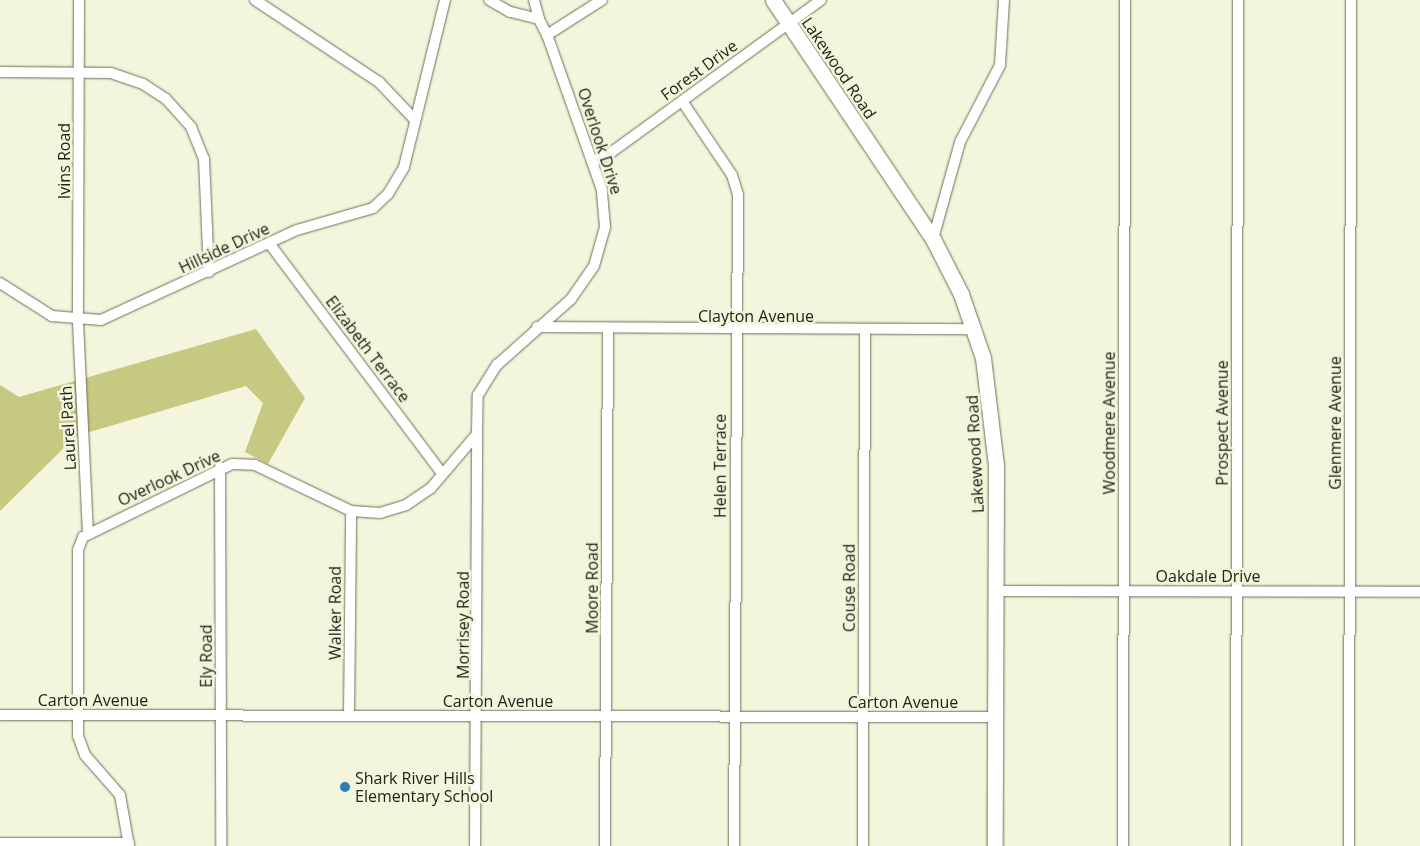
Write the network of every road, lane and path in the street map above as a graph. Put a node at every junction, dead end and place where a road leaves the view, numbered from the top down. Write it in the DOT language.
graph roads {
  1 [pos="79,0"];
  2 [pos="255,0"];
  3 [pos="445,0"];
  4 [pos="489,0"];
  5 [pos="534,0"];
  6 [pos="602,0"];
  7 [pos="773,0"];
  8 [pos="820,0"];
  9 [pos="1004,0"];
  10 [pos="1125,0"];
  11 [pos="1238,0"];
  12 [pos="1351,0"];
  13 [pos="539,19"];
  14 [pos="788,23"];
  15 [pos="547,35"];
  16 [pos="0,72"];
  17 [pos="79,72"];
  18 [pos="682,101"];
  19 [pos="414,119"];
  20 [pos="593,160"];
  21 [pos="933,238"];
  22 [pos="269,243"];
  23 [pos="209,272"];
  24 [pos="0,283"];
  25 [pos="78,322"];
  26 [pos="537,327"];
  27 [pos="975,329"];
  28 [pos="736,330"];
  29 [pos="608,331"];
  30 [pos="865,331"];
  31 [pos="478,434"];
  32 [pos="220,467"];
  33 [pos="442,473"];
  34 [pos="351,511"];
  35 [pos="88,533"];
  36 [pos="996,591"];
  37 [pos="1123,591"];
  38 [pos="1237,592"];
  39 [pos="1350,592"];
  40 [pos="1420,592"];
  41 [pos="0,714"];
  42 [pos="78,715"];
  43 [pos="221,716"];
  44 [pos="350,716"];
  45 [pos="476,716"];
  46 [pos="606,716"];
  47 [pos="734,716"];
  48 [pos="863,716"];
  49 [pos="996,717"];
  50 [pos="0,843"];
  51 [pos="129,845"];
  52 [pos="221,846"];
  53 [pos="475,846"];
  54 [pos="605,846"];
  55 [pos="734,846"];
  56 [pos="863,846"];
  57 [pos="995,846"];
  58 [pos="1122,846"];
  59 [pos="1236,846"];
  60 [pos="1348,846"];
  1 -- 17 [label="street, Ivins Road"];
  2 -- 19 [label="street"];
  3 -- 19 [label="street, Hillside Drive"];
  4 -- 13 [label="street"];
  5 -- 13 [label="street, Overlook Drive"];
  6 -- 15 [label="street"];
  7 -- 14 [label="street, Lakewood Road"];
  8 -- 14 [label="street, Forest Drive"];
  9 -- 21 [label="street"];
  10 -- 37 [label="street, Woodmere Avenue"];
  11 -- 38 [label="street, Prospect Avenue"];
  12 -- 39 [label="street, Glenmere Avenue"];
  13 -- 15 [label="street, Overlook Drive"];
  14 -- 18 [label="street, Forest Drive"];
  14 -- 21 [label="street, Lakewood Road"];
  15 -- 20 [label="street, Overlook Drive"];
  16 -- 17 [label="street"];
  17 -- 23 [label="street"];
  17 -- 25 [label="street, Ivins Road"];
  18 -- 20 [label="street, Forest Drive"];
  18 -- 28 [label="street, Helen Terrace"];
  19 -- 22 [label="street, Hillside Drive"];
  20 -- 26 [label="street, Overlook Drive"];
  21 -- 27 [label="street, Lakewood Road"];
  22 -- 23 [label="street, Hillside Drive"];
  22 -- 33 [label="street, Elizabeth Terrace"];
  23 -- 25 [label="street, Hillside Drive"];
  24 -- 25 [label="street, Hillside Drive"];
  25 -- 35 [label="street, Laurel Path"];
  26 -- 29 [label="street, Clayton Avenue"];
  26 -- 31 [label="street, Overlook Drive"];
  27 -- 30 [label="street, Clayton Avenue"];
  27 -- 36 [label="street, Lakewood Road"];
  28 -- 29 [label="street, Clayton Avenue"];
  28 -- 30 [label="street, Clayton Avenue"];
  28 -- 47 [label="street, Helen Terrace"];
  29 -- 46 [label="street, Moore Road"];
  30 -- 48 [label="street, Couse Road"];
  31 -- 33 [label="street, Overlook Drive"];
  31 -- 45 [label="street, Morrisey Road"];
  32 -- 34 [label="street, Overlook Drive"];
  32 -- 35 [label="street, Overlook Drive"];
  32 -- 43 [label="street, Ely Road"];
  33 -- 34 [label="street, Overlook Drive"];
  34 -- 44 [label="street, Walker Road"];
  35 -- 42 [label="street"];
  36 -- 37 [label="street, Oakdale Drive"];
  36 -- 49 [label="street, Lakewood Road"];
  37 -- 38 [label="street, Oakdale Drive"];
  37 -- 58 [label="street, Woodmere Avenue"];
  38 -- 39 [label="street, Oakdale Drive"];
  38 -- 59 [label="street, Prospect Avenue"];
  39 -- 40 [label="street, Oakdale Drive"];
  39 -- 60 [label="street, Glenmere Avenue"];
  41 -- 42 [label="street, Carton Avenue"];
  42 -- 43 [label="street, Carton Avenue"];
  42 -- 51 [label="street"];
  43 -- 44 [label="street, Carton Avenue"];
  43 -- 52 [label="street, Ely Road"];
  44 -- 45 [label="street, Carton Avenue"];
  45 -- 46 [label="street, Carton Avenue"];
  45 -- 53 [label="street, Morrisey Road"];
  46 -- 47 [label="street, Carton Avenue"];
  46 -- 54 [label="street, Moore Road"];
  47 -- 48 [label="street, Carton Avenue"];
  47 -- 55 [label="street, Helen Terrace"];
  48 -- 49 [label="street, Carton Avenue"];
  48 -- 56 [label="street, Couse Road"];
  49 -- 57 [label="street, Lakewood Road"];
  50 -- 51 [label="street"];
}
